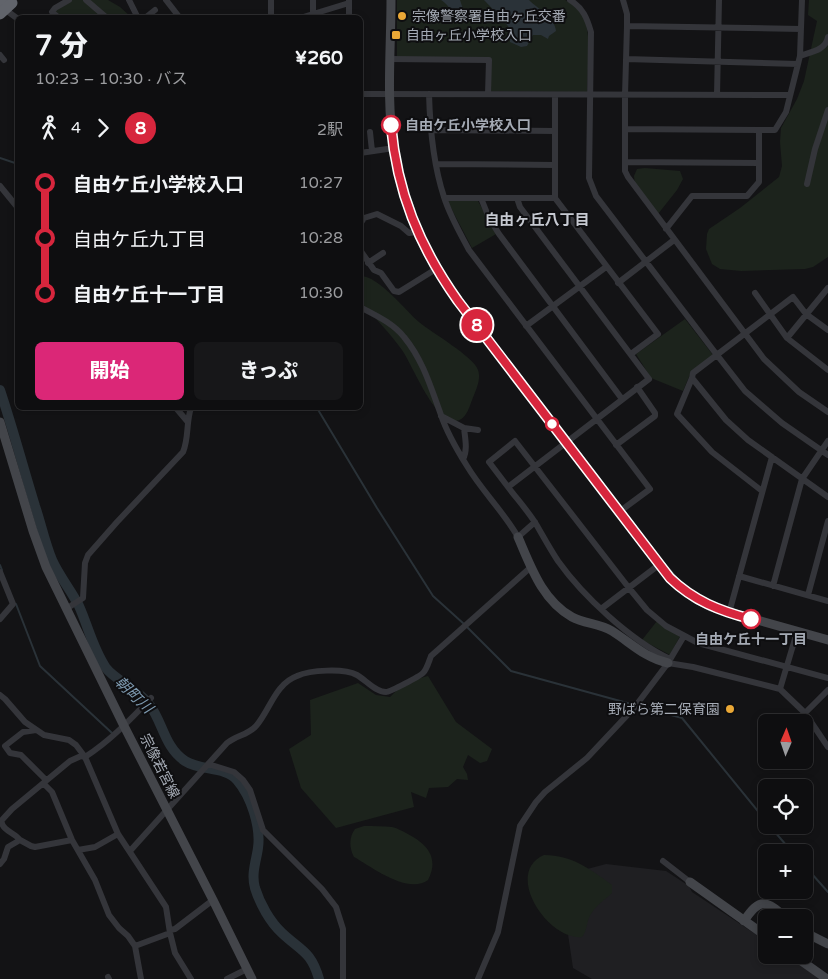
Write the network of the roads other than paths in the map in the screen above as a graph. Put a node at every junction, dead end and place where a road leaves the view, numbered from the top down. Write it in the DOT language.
graph roads {
  1 [pos="69,0"];
  2 [pos="86,0"];
  3 [pos="129,0"];
  4 [pos="166,0"];
  5 [pos="271,0"];
  6 [pos="313,0"];
  7 [pos="391,0"];
  8 [pos="570,0"];
  9 [pos="623,0"];
  10 [pos="720,0"];
  11 [pos="802,0"];
  12 [pos="349,1"];
  13 [pos="6,2"];
  14 [pos="580,2"];
  15 [pos="156,10"];
  16 [pos="0,14"];
  17 [pos="56,15"];
  18 [pos="104,15"];
  19 [pos="136,15"];
  20 [pos="149,15"];
  21 [pos="178,15"];
  22 [pos="271,15"];
  23 [pos="313,15"];
  24 [pos="315,15"];
  25 [pos="349,15"];
  26 [pos="15,17"];
  27 [pos="627,26"];
  28 [pos="719,28"];
  29 [pos="801,29"];
  30 [pos="828,37"];
  31 [pos="800,56"];
  32 [pos="390,59"];
  33 [pos="626,60"];
  34 [pos="718,62"];
  35 [pos="798,64"];
  36 [pos="363,94"];
  37 [pos="429,94"];
  38 [pos="488,94"];
  39 [pos="390,95"];
  40 [pos="555,95"];
  41 [pos="589,95"];
  42 [pos="625,95"];
  43 [pos="717,95"];
  44 [pos="790,95"];
  45 [pos="828,110"];
  46 [pos="625,129"];
  47 [pos="431,130"];
  48 [pos="555,130"];
  49 [pos="759,130"];
  50 [pos="370,132"];
  51 [pos="394,148"];
  52 [pos="372,151"];
  53 [pos="363,152"];
  54 [pos="625,162"];
  55 [pos="759,163"];
  56 [pos="436,164"];
  57 [pos="554,165"];
  58 [pos="807,184"];
  59 [pos="0,186"];
  60 [pos="445,198"];
  61 [pos="481,198"];
  62 [pos="518,198"];
  63 [pos="554,198"];
  64 [pos="15,204"];
  65 [pos="363,220"];
  66 [pos="666,229"];
  67 [pos="417,232"];
  68 [pos="674,240"];
  69 [pos="383,253"];
  70 [pos="363,254"];
  71 [pos="368,262"];
  72 [pos="647,262"];
  73 [pos="606,267"];
  74 [pos="436,269"];
  75 [pos="618,283"];
  76 [pos="579,286"];
  77 [pos="827,290"];
  78 [pos="755,293"];
  79 [pos="553,306"];
  80 [pos="363,308"];
  81 [pos="770,314"];
  82 [pos="806,314"];
  83 [pos="526,326"];
  84 [pos="828,330"];
  85 [pos="745,334"];
  86 [pos="786,338"];
  87 [pos="631,354"];
  88 [pos="717,355"];
  89 [pos="828,370"];
  90 [pos="692,378"];
  91 [pos="638,387"];
  92 [pos="622,399"];
  93 [pos="178,410"];
  94 [pos="190,410"];
  95 [pos="828,412"];
  96 [pos="441,416"];
  97 [pos="596,419"];
  98 [pos="187,421"];
  99 [pos="0,422"];
  100 [pos="464,428"];
  101 [pos="478,430"];
  102 [pos="828,441"];
  103 [pos="566,442"];
  104 [pos="616,445"];
  105 [pos="822,451"];
  106 [pos="828,455"];
  107 [pos="772,457"];
  108 [pos="463,459"];
  109 [pos="535,466"];
  110 [pos="802,479"];
  111 [pos="508,487"];
  112 [pos="762,491"];
  113 [pos="828,497"];
  114 [pos="620,512"];
  115 [pos="828,521"];
  116 [pos="535,522"];
  117 [pos="518,537"];
  118 [pos="660,564"];
  119 [pos="531,567"];
  120 [pos="0,572"];
  121 [pos="739,576"];
  122 [pos="773,586"];
  123 [pos="629,588"];
  124 [pos="808,595"];
  125 [pos="828,601"];
  126 [pos="66,609"];
  127 [pos="601,609"];
  128 [pos="728,613"];
  129 [pos="0,619"];
  130 [pos="797,632"];
  131 [pos="684,636"];
  132 [pos="828,640"];
  133 [pos="669,661"];
  134 [pos="787,667"];
  135 [pos="828,678"];
  136 [pos="780,689"];
  137 [pos="828,690"];
  138 [pos="0,694"];
  139 [pos="151,698"];
  140 [pos="805,713"];
  141 [pos="124,726"];
  142 [pos="36,730"];
  143 [pos="827,742"];
  144 [pos="85,757"];
  145 [pos="208,764"];
  146 [pos="45,782"];
  147 [pos="167,810"];
  148 [pos="118,834"];
  149 [pos="20,840"];
  150 [pos="72,840"];
  151 [pos="78,850"];
  152 [pos="130,851"];
  153 [pos="663,861"];
  154 [pos="0,864"];
  155 [pos="690,882"];
  156 [pos="213,900"];
  157 [pos="776,909"];
  158 [pos="744,921"];
  159 [pos="758,931"];
  160 [pos="170,932"];
  161 [pos="813,936"];
  162 [pos="828,944"];
  163 [pos="135,946"];
  164 [pos="806,964"];
  165 [pos="247,969"];
  166 [pos="139,979"];
  167 [pos="191,979"];
  168 [pos="227,979"];
  169 [pos="252,979"];
  170 [pos="343,979"];
  171 [pos="478,979"];
  172 [pos="827,979"];
  1 -- 17 [label="street"];
  2 -- 18 [label="street"];
  3 -- 19 [label="street"];
  4 -- 21 [label="street"];
  5 -- 22 [label="street"];
  6 -- 23 [label="street"];
  7 -- 32 [label="street"];
  8 -- 14 [label="street"];
  9 -- 27 [label="street"];
  10 -- 28 [label="street"];
  11 -- 29 [label="street"];
  12 -- 24 [label="street"];
  12 -- 25 [label="street"];
  13 -- 16 [label="highway, bridge"];
  13 -- 26 [label="street"];
  14 -- 41 [label="street"];
  15 -- 20 [label="street"];
  27 -- 28 [label="street"];
  27 -- 33 [label="street"];
  28 -- 29 [label="street"];
  28 -- 34 [label="street"];
  29 -- 31 [label="street"];
  30 -- 31 [label="street"];
  31 -- 35 [label="street"];
  32 -- 38 [label="street"];
  32 -- 39 [label="street"];
  33 -- 34 [label="street"];
  33 -- 42 [label="street"];
  34 -- 35 [label="street"];
  34 -- 43 [label="street"];
  35 -- 44 [label="street"];
  36 -- 39 [label="street"];
  37 -- 38 [label="street"];
  37 -- 39 [label="street"];
  37 -- 47 [label="street"];
  38 -- 40 [label="street"];
  39 -- 51 [label="street"];
  40 -- 41 [label="street"];
  40 -- 48 [label="street"];
  41 -- 42 [label="street"];
  41 -- 72 [label="street"];
  42 -- 43 [label="street"];
  42 -- 46 [label="street"];
  43 -- 44 [label="street"];
  44 -- 49 [label="street"];
  45 -- 58 [label="street"];
  46 -- 49 [label="street"];
  46 -- 54 [label="street"];
  47 -- 48 [label="street"];
  47 -- 56 [label="street"];
  48 -- 57 [label="street"];
  49 -- 55 [label="street"];
  50 -- 52 [label="street"];
  51 -- 52 [label="street"];
  51 -- 67 [label="street"];
  52 -- 53 [label="street"];
  54 -- 55 [label="street"];
  54 -- 66 [label="street"];
  55 -- 66 [label="street"];
  56 -- 57 [label="street"];
  56 -- 60 [label="street"];
  57 -- 63 [label="street"];
  59 -- 64 [label="street"];
  60 -- 61 [label="street"];
  60 -- 83 [label="street"];
  61 -- 62 [label="street"];
  61 -- 79 [label="street"];
  62 -- 63 [label="street"];
  62 -- 76 [label="street"];
  63 -- 73 [label="street"];
  65 -- 67 [label="street"];
  66 -- 68 [label="street"];
  67 -- 74 [label="street"];
  68 -- 72 [label="street"];
  68 -- 85 [label="street"];
  69 -- 71 [label="street"];
  70 -- 71 [label="street"];
  71 -- 74 [label="street"];
  72 -- 75 [label="street"];
  72 -- 88 [label="street"];
  73 -- 75 [label="street"];
  73 -- 76 [label="street"];
  74 -- 103 [label="street"];
  75 -- 87 [label="street"];
  76 -- 79 [label="street"];
  76 -- 87 [label="street"];
  77 -- 82 [label="street"];
  78 -- 81 [label="street"];
  79 -- 83 [label="street"];
  79 -- 92 [label="street"];
  80 -- 96 [label="street"];
  81 -- 82 [label="street"];
  81 -- 85 [label="street"];
  81 -- 86 [label="street"];
  82 -- 84 [label="street"];
  82 -- 86 [label="street"];
  83 -- 97 [label="street"];
  85 -- 88 [label="street"];
  85 -- 95 [label="street"];
  86 -- 89 [label="street"];
  87 -- 91 [label="street"];
  88 -- 90 [label="street"];
  88 -- 105 [label="street"];
  90 -- 107 [label="street"];
  90 -- 112 [label="street"];
  91 -- 92 [label="street"];
  91 -- 104 [label="street"];
  92 -- 97 [label="street"];
  93 -- 98 [label="street"];
  94 -- 98 [label="street"];
  96 -- 100 [label="street"];
  96 -- 108 [label="street"];
  97 -- 103 [label="street"];
  97 -- 104 [label="street"];
  98 -- 126 [label="street"];
  99 -- 126 [label="street, 宗像若宮線"];
  100 -- 101 [label="street"];
  100 -- 108 [label="street"];
  102 -- 105 [label="street"];
  103 -- 109 [label="street"];
  103 -- 114 [label="street"];
  104 -- 114 [label="street"];
  105 -- 106 [label="street"];
  105 -- 110 [label="street"];
  107 -- 110 [label="street"];
  107 -- 112 [label="street"];
  108 -- 117 [label="street"];
  109 -- 111 [label="street"];
  109 -- 111 [label="street"];
  109 -- 123 [label="street"];
  110 -- 113 [label="street"];
  110 -- 122 [label="street"];
  111 -- 116 [label="street"];
  112 -- 121 [label="street"];
  114 -- 118 [label="street"];
  115 -- 124 [label="street"];
  116 -- 117 [label="street"];
  116 -- 127 [label="street"];
  117 -- 119 [label="street"];
  118 -- 123 [label="street"];
  118 -- 128 [label="street"];
  119 -- 133 [label="street"];
  119 -- 145 [label="street"];
  120 -- 129 [label="street"];
  121 -- 122 [label="street"];
  121 -- 128 [label="street"];
  122 -- 124 [label="street"];
  123 -- 127 [label="street"];
  123 -- 131 [label="street"];
  124 -- 125 [label="street"];
  126 -- 141 [label="street, 宗像若宮線"];
  127 -- 133 [label="street"];
  128 -- 130 [label="street"];
  130 -- 132 [label="street"];
  130 -- 134 [label="street"];
  131 -- 133 [label="street"];
  131 -- 134 [label="street"];
  133 -- 136 [label="street"];
  133 -- 171 [label="street"];
  134 -- 135 [label="street"];
  134 -- 136 [label="street"];
  136 -- 140 [label="street"];
  137 -- 140 [label="street"];
  138 -- 142 [label="street"];
  139 -- 141 [label="street"];
  140 -- 143 [label="street"];
  141 -- 144 [label="street"];
  141 -- 147 [label="street, 宗像若宮線"];
  142 -- 144 [label="street"];
  142 -- 146 [label="street"];
  144 -- 146 [label="street"];
  144 -- 148 [label="street"];
  145 -- 147 [label="street"];
  145 -- 170 [label="street"];
  146 -- 149 [label="street"];
  146 -- 150 [label="street"];
  147 -- 152 [label="street"];
  147 -- 156 [label="street, 宗像若宮線"];
  148 -- 151 [label="street"];
  148 -- 152 [label="street"];
  149 -- 150 [label="street"];
  149 -- 154 [label="street"];
  150 -- 151 [label="street"];
  151 -- 163 [label="street"];
  152 -- 160 [label="street"];
  153 -- 155 [label="street"];
  155 -- 158 [label="street"];
  156 -- 160 [label="street"];
  156 -- 165 [label="street, 宗像若宮線"];
  157 -- 158 [label="street"];
  158 -- 159 [label="street"];
  160 -- 163 [label="street"];
  160 -- 167 [label="street"];
  161 -- 162 [label="street"];
  163 -- 166 [label="street"];
  164 -- 172 [label="street"];
  165 -- 168 [label="street"];
  165 -- 169 [label="street, 宗像若宮線"];
}
